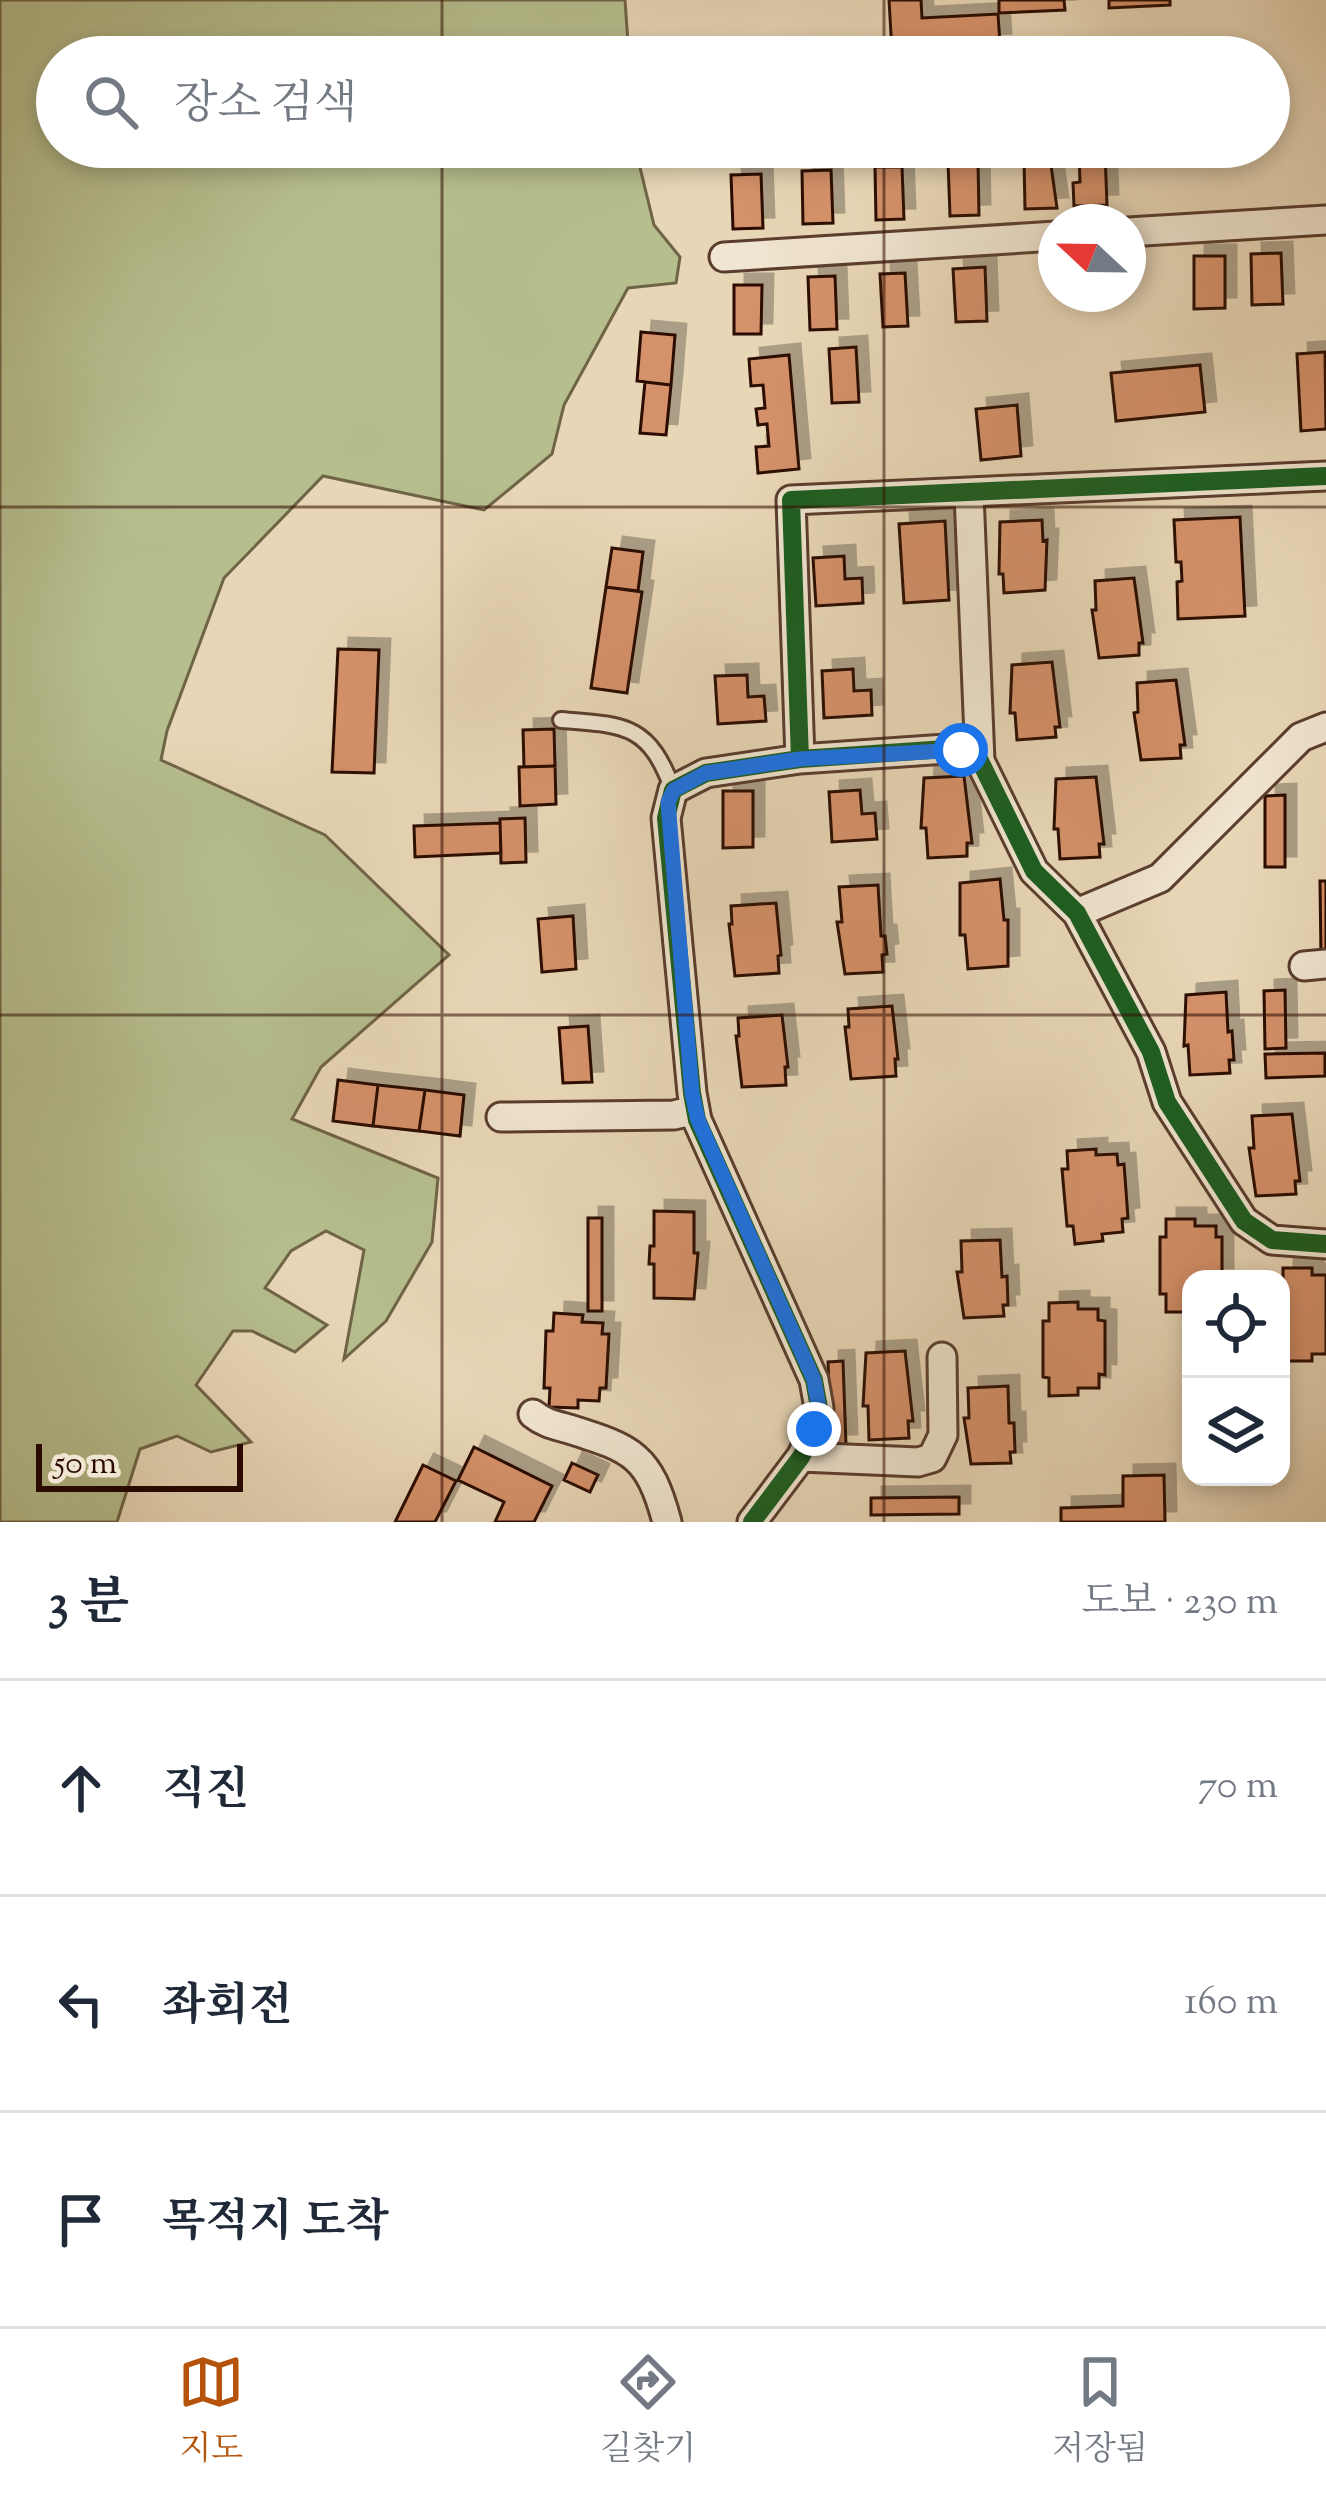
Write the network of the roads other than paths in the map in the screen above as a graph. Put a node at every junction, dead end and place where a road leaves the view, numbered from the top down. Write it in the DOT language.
graph roads {
  1 [pos="1326,220"];
  2 [pos="1146,231"];
  3 [pos="1038,237"];
  4 [pos="724,257"];
  5 [pos="1326,476"];
  6 [pos="969,494"];
  7 [pos="561,720"];
  8 [pos="1326,727"];
  9 [pos="800,759"];
  10 [pos="980,761"];
  11 [pos="674,790"];
  12 [pos="1077,913"];
  13 [pos="695,1110"];
  14 [pos="501,1117"];
  15 [pos="1326,1244"];
  16 [pos="942,1357"];
  17 [pos="533,1414"];
  18 [pos="801,1457"];
  19 [pos="667,1522"];
  20 [pos="752,1522"];
  1 -- 2 [label="street"];
  3 -- 4 [label="street"];
  5 -- 6 [label="street"];
  6 -- 9 [label="street"];
  6 -- 10 [label="street"];
  7 -- 11 [label="lane"];
  8 -- 12 [label="street"];
  9 -- 10 [label="street"];
  9 -- 11 [label="street"];
  10 -- 12 [label="street"];
  11 -- 13 [label="street"];
  12 -- 15 [label="street"];
  13 -- 14 [label="street"];
  13 -- 18 [label="street"];
  16 -- 18 [label="street"];
  17 -- 19 [label="street"];
  18 -- 20 [label="street"];
}
